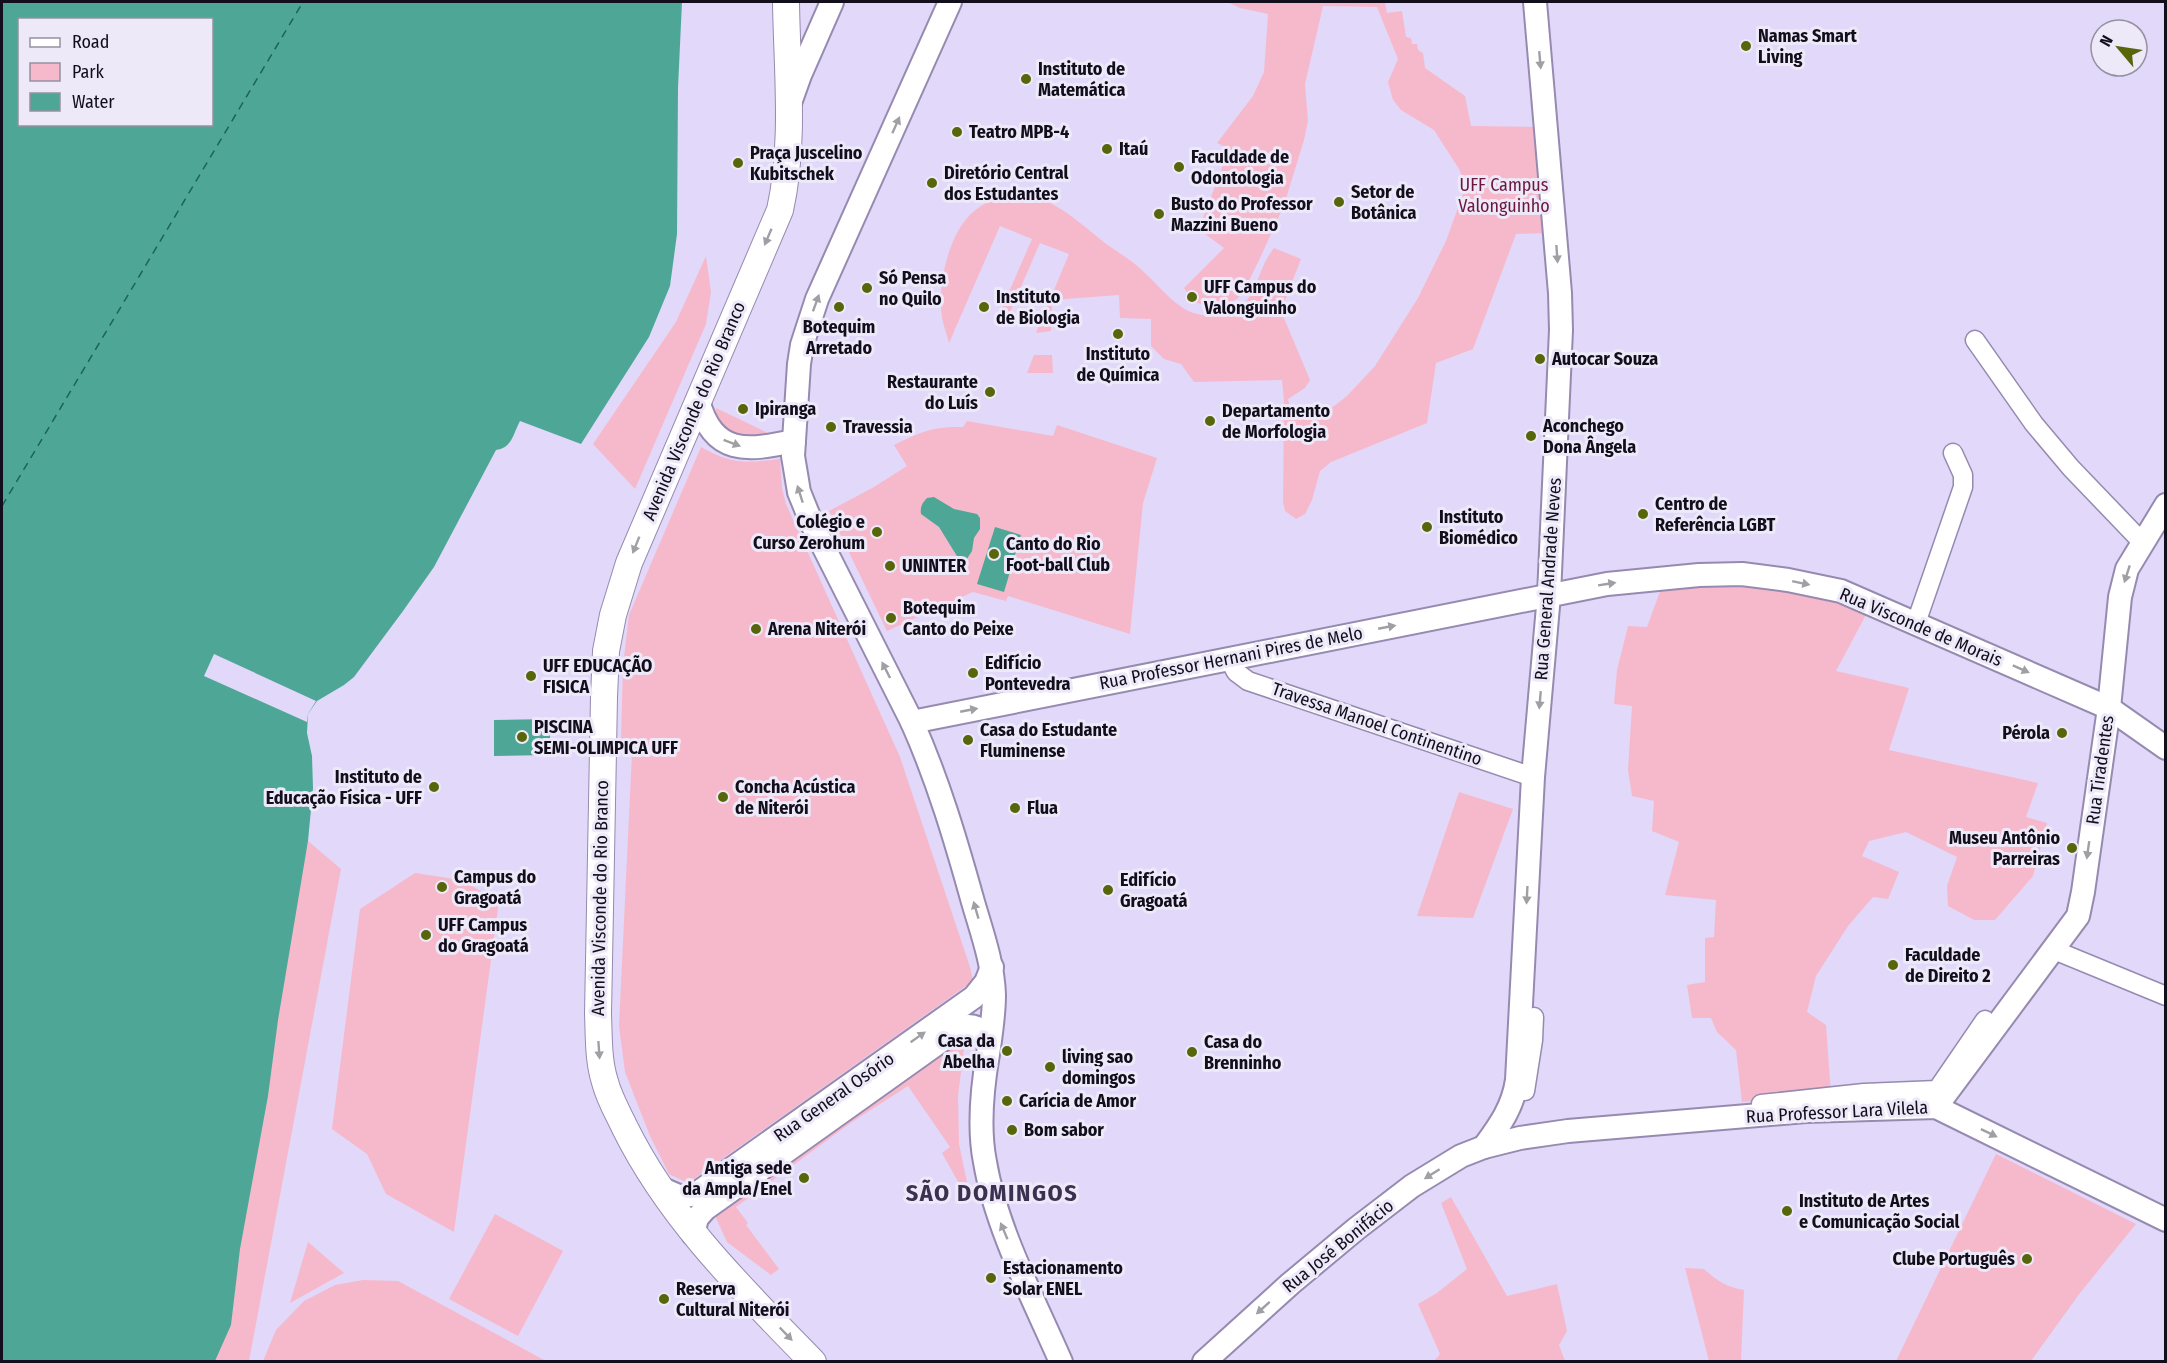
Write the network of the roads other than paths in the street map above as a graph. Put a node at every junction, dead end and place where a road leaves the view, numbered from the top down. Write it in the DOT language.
graph roads {
  1 [pos="786,2"];
  2 [pos="832,2"];
  3 [pos="950,2"];
  4 [pos="1535,2"];
  5 [pos="788,109"];
  6 [pos="1976,340"];
  7 [pos="698,400"];
  8 [pos="794,441"];
  9 [pos="1953,453"];
  10 [pos="2166,505"];
  11 [pos="2142,542"];
  12 [pos="1549,595"];
  13 [pos="1916,623"];
  14 [pos="1229,659"];
  15 [pos="2109,708"];
  16 [pos="912,722"];
  17 [pos="2166,748"];
  18 [pos="1533,777"];
  19 [pos="2054,950"];
  20 [pos="992,967"];
  21 [pos="2166,996"];
  22 [pos="1534,1017"];
  23 [pos="1985,1020"];
  24 [pos="990,1038"];
  25 [pos="1936,1107"];
  26 [pos="1484,1147"];
  27 [pos="660,1188"];
  28 [pos="2166,1220"];
  29 [pos="693,1234"];
  30 [pos="813,1362"];
  31 [pos="1060,1362"];
  32 [pos="1204,1362"];
  1 -- 5 [label="main road, Avenida Visconde do Rio Branco"];
  2 -- 5 [label="street"];
  8 -- 3 [label="street, one-way"];
  4 -- 12 [label="street, Rua General Andrade Neves, one-way"];
  5 -- 7 [label="main road, Avenida Visconde do Rio Branco, one-way"];
  6 -- 11 [label="street"];
  7 -- 8 [label="street, one-way"];
  7 -- 27 [label="main road, Avenida Visconde do Rio Branco, one-way"];
  16 -- 8 [label="street, one-way"];
  9 -- 13 [label="street"];
  10 -- 11 [label="street, Rua Tiradentes"];
  11 -- 15 [label="street, Rua Tiradentes, one-way"];
  12 -- 13 [label="street, Rua Visconde de Morais, one-way"];
  14 -- 12 [label="street, Rua Professor Hernani Pires de Melo, one-way"];
  12 -- 18 [label="street, Rua General Andrade Neves, one-way"];
  13 -- 15 [label="street, Rua Visconde de Morais, one-way"];
  16 -- 14 [label="street, Rua Professor Hernani Pires de Melo, one-way"];
  14 -- 18 [label="street, Travessa Manoel Continentino"];
  15 -- 17 [label="street, Rua Visconde de Morais"];
  15 -- 19 [label="street, Rua Tiradentes, one-way"];
  20 -- 16 [label="street, one-way"];
  18 -- 26 [label="street, Rua General Andrade Neves, one-way"];
  19 -- 21 [label="street"];
  19 -- 25 [label="street, Rua Tiradentes"];
  20 -- 24 [label="street"];
  27 -- 20 [label="street, Rua General Osório, one-way"];
  22 -- 23 [label="street"];
  24 -- 29 [label="street, Rua General Osório"];
  31 -- 24 [label="street, one-way"];
  25 -- 26 [label="street, Rua Professor Lara Vilela"];
  25 -- 28 [label="street, Rua Professor Lara Vilela, one-way"];
  26 -- 32 [label="street, Rua José Bonifácio, one-way"];
  27 -- 29 [label="main road, Avenida Visconde do Rio Branco"];
  29 -- 30 [label="main road, Avenida Visconde do Rio Branco, one-way"];
}
